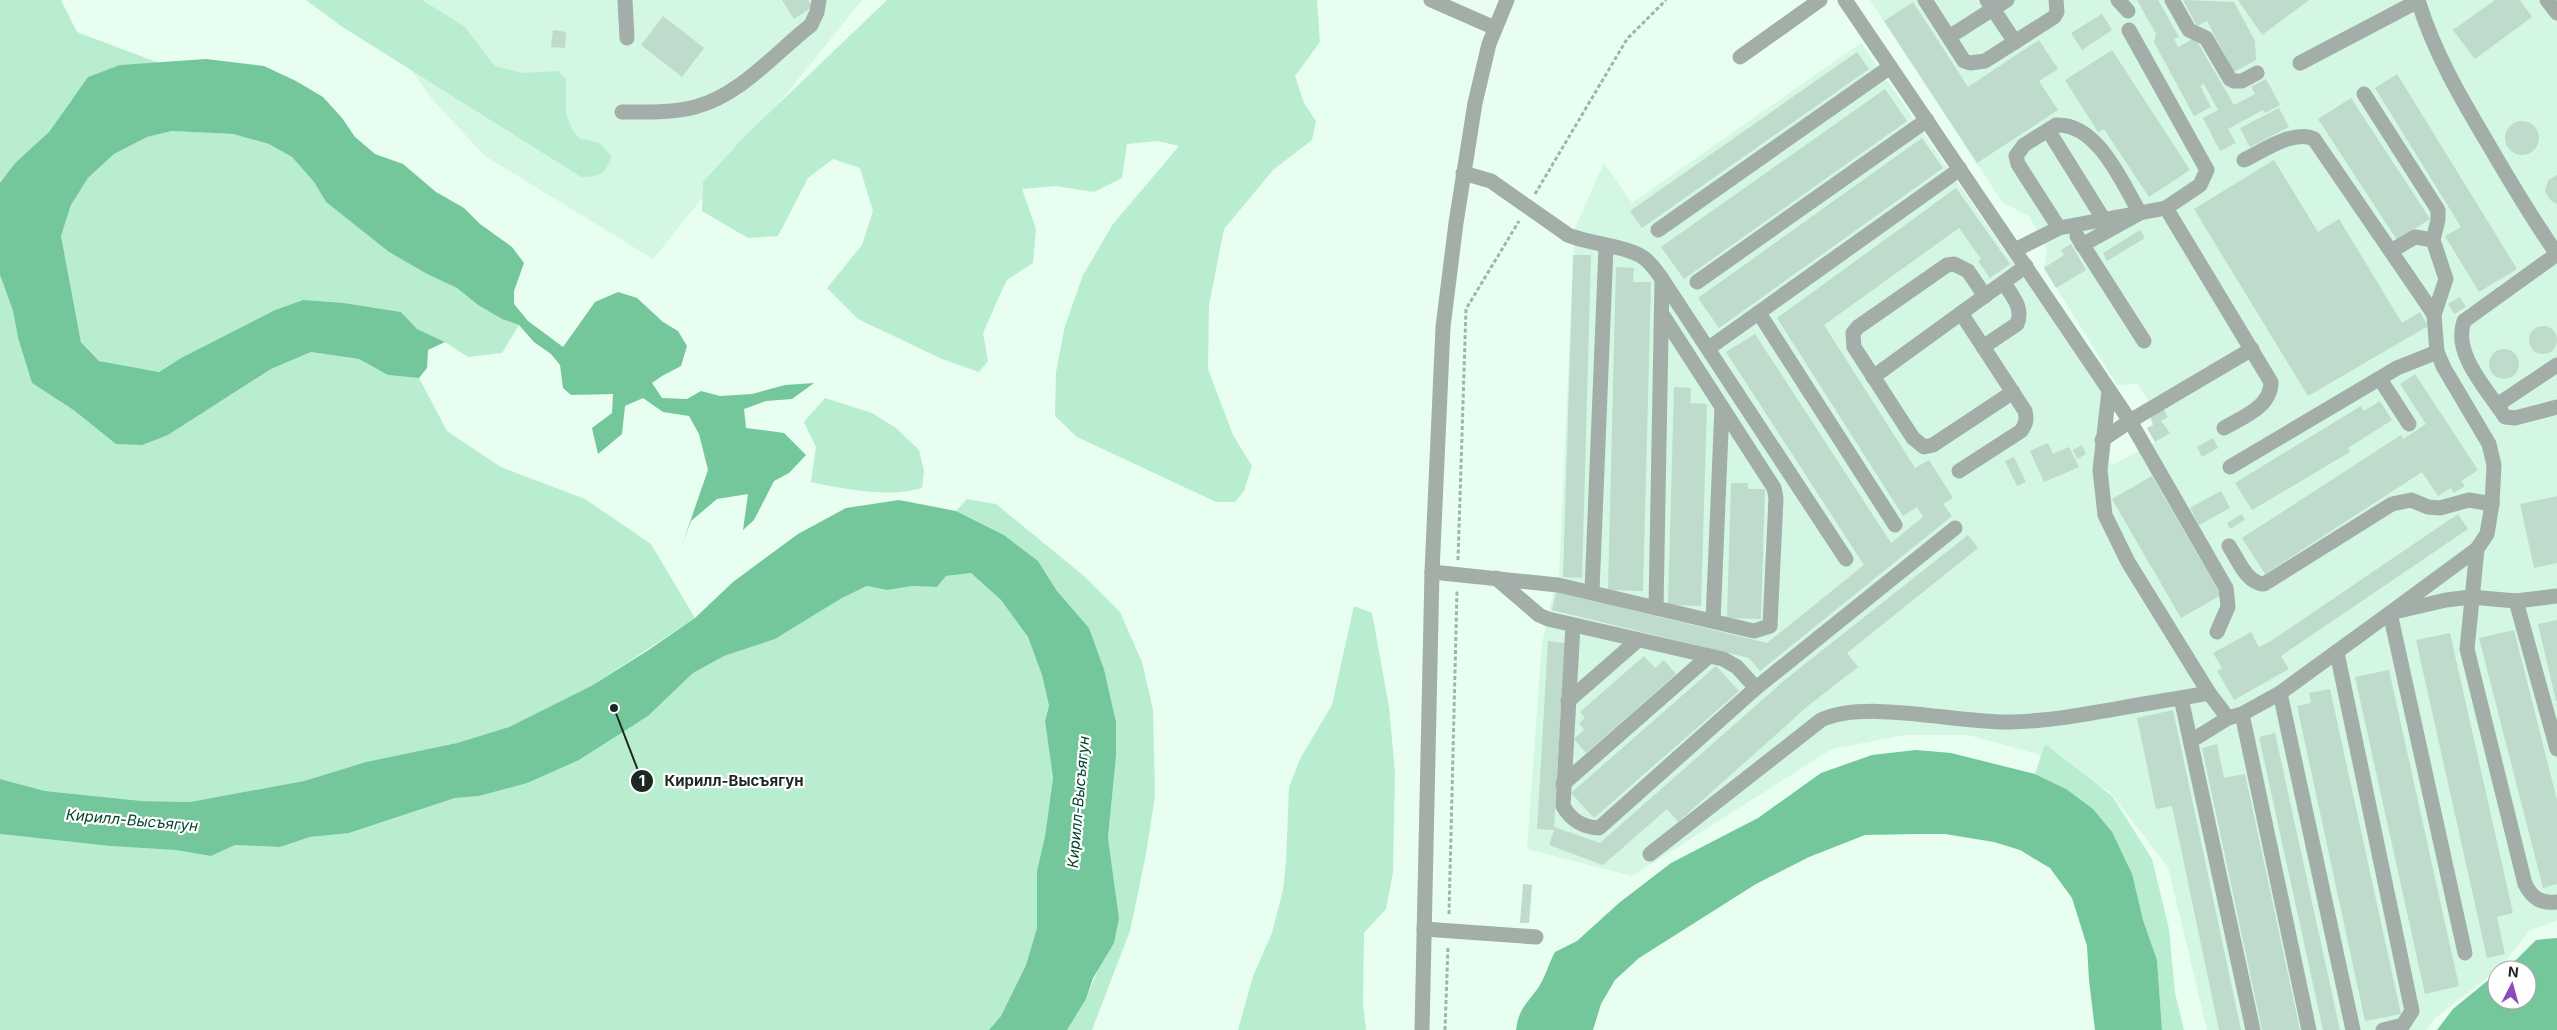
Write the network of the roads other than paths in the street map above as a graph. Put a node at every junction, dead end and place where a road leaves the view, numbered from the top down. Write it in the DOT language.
graph roads {
  1 [pos="625,0"];
  2 [pos="819,0"];
  3 [pos="1432,0"];
  4 [pos="1508,0"];
  5 [pos="1820,0"];
  6 [pos="1845,0"];
  7 [pos="1925,0"];
  8 [pos="2007,0"];
  9 [pos="2056,0"];
  10 [pos="2172,0"];
  11 [pos="2418,0"];
  12 [pos="2547,0"];
  13 [pos="1990,4"];
  14 [pos="2557,13"];
  15 [pos="1495,28"];
  16 [pos="2129,30"];
  17 [pos="1949,37"];
  18 [pos="627,38"];
  19 [pos="2015,42"];
  20 [pos="1740,57"];
  21 [pos="2300,64"];
  22 [pos="1890,67"];
  23 [pos="2257,73"];
  24 [pos="2364,94"];
  25 [pos="622,112"];
  26 [pos="1926,120"];
  27 [pos="2048,130"];
  28 [pos="2244,160"];
  29 [pos="1960,169"];
  30 [pos="1464,172"];
  31 [pos="2166,208"];
  32 [pos="2140,213"];
  33 [pos="2104,220"];
  34 [pos="2438,220"];
  35 [pos="2065,227"];
  36 [pos="1658,230"];
  37 [pos="2410,238"];
  38 [pos="2433,240"];
  39 [pos="2082,244"];
  40 [pos="1606,247"];
  41 [pos="2015,250"];
  42 [pos="2391,251"];
  43 [pos="2557,254"];
  44 [pos="2026,266"];
  45 [pos="1662,279"];
  46 [pos="1697,282"];
  47 [pos="2004,283"];
  48 [pos="1985,296"];
  49 [pos="1759,313"];
  50 [pos="1662,314"];
  51 [pos="1961,314"];
  52 [pos="2434,315"];
  53 [pos="2144,341"];
  54 [pos="1983,347"];
  55 [pos="1709,348"];
  56 [pos="2252,349"];
  57 [pos="2438,352"];
  58 [pos="2557,365"];
  59 [pos="1873,377"];
  60 [pos="2380,378"];
  61 [pos="2108,391"];
  62 [pos="2013,392"];
  63 [pos="2497,405"];
  64 [pos="1722,407"];
  65 [pos="2557,407"];
  66 [pos="2130,421"];
  67 [pos="2409,424"];
  68 [pos="2224,428"];
  69 [pos="2102,440"];
  70 [pos="2230,467"];
  71 [pos="1959,471"];
  72 [pos="2492,504"];
  73 [pos="1895,525"];
  74 [pos="1954,528"];
  75 [pos="2229,546"];
  76 [pos="2477,549"];
  77 [pos="1846,559"];
  78 [pos="1432,572"];
  79 [pos="1496,578"];
  80 [pos="1592,592"];
  81 [pos="2557,596"];
  82 [pos="2471,598"];
  83 [pos="2516,601"];
  84 [pos="1656,608"];
  85 [pos="2390,613"];
  86 [pos="1713,621"];
  87 [pos="1573,625"];
  88 [pos="2217,632"];
  89 [pos="1638,640"];
  90 [pos="2337,653"];
  91 [pos="1709,656"];
  92 [pos="1756,688"];
  93 [pos="2209,692"];
  94 [pos="2280,693"];
  95 [pos="2181,698"];
  96 [pos="1568,701"];
  97 [pos="2242,714"];
  98 [pos="2228,718"];
  99 [pos="2191,741"];
  100 [pos="2557,749"];
  101 [pos="1563,784"];
  102 [pos="1650,854"];
  103 [pos="2557,902"];
  104 [pos="1424,929"];
  105 [pos="1536,937"];
  106 [pos="2465,953"];
  107 [pos="1422,1030"];
  108 [pos="2253,1030"];
  109 [pos="2309,1030"];
  110 [pos="2353,1030"];
  111 [pos="2383,1030"];
  1 -- 18 [label="street"];
  2 -- 25 [label="street"];
  3 -- 15 [label="street"];
  4 -- 15 [label="street"];
  5 -- 20 [label="street"];
  6 -- 22 [label="street"];
  7 -- 17 [label="street"];
  8 -- 13 [label="street"];
  9 -- 19 [label="street"];
  10 -- 23 [label="street"];
  11 -- 21 [label="street"];
  11 -- 43 [label="street"];
  12 -- 14 [label="street"];
  13 -- 17 [label="street"];
  13 -- 19 [label="street"];
  15 -- 30 [label="street"];
  16 -- 31 [label="street"];
  17 -- 19 [label="street"];
  22 -- 26 [label="street"];
  22 -- 36 [label="street"];
  24 -- 34 [label="street"];
  26 -- 29 [label="street"];
  26 -- 46 [label="street"];
  27 -- 32 [label="street"];
  27 -- 33 [label="street"];
  27 -- 35 [label="street"];
  28 -- 42 [label="street"];
  29 -- 41 [label="street"];
  29 -- 49 [label="street"];
  30 -- 40 [label="street"];
  30 -- 78 [label="street"];
  31 -- 32 [label="street"];
  31 -- 56 [label="street"];
  32 -- 33 [label="street"];
  32 -- 39 [label="street"];
  33 -- 35 [label="street"];
  34 -- 37 [label="street"];
  34 -- 38 [label="street"];
  35 -- 39 [label="street"];
  35 -- 41 [label="street"];
  37 -- 38 [label="street"];
  37 -- 42 [label="street"];
  38 -- 52 [label="street"];
  39 -- 53 [label="street"];
  40 -- 45 [label="street"];
  40 -- 80 [label="street"];
  41 -- 44 [label="street"];
  42 -- 52 [label="street"];
  43 -- 63 [label="street"];
  44 -- 47 [label="street"];
  44 -- 61 [label="street"];
  45 -- 50 [label="street"];
  45 -- 55 [label="street"];
  47 -- 48 [label="street"];
  47 -- 54 [label="street"];
  48 -- 51 [label="street"];
  48 -- 59 [label="street"];
  49 -- 55 [label="street"];
  49 -- 73 [label="street"];
  50 -- 64 [label="street"];
  50 -- 84 [label="street"];
  51 -- 54 [label="street"];
  51 -- 59 [label="street"];
  52 -- 57 [label="street"];
  54 -- 62 [label="street"];
  55 -- 77 [label="street"];
  56 -- 66 [label="street"];
  56 -- 68 [label="street"];
  57 -- 60 [label="street"];
  57 -- 72 [label="street"];
  58 -- 63 [label="street"];
  59 -- 62 [label="street"];
  60 -- 67 [label="street"];
  60 -- 70 [label="street"];
  61 -- 66 [label="street"];
  61 -- 69 [label="street"];
  62 -- 71 [label="street"];
  63 -- 65 [label="street"];
  64 -- 86 [label="street"];
  64 -- 86 [label="street"];
  66 -- 69 [label="street"];
  66 -- 88 [label="street"];
  69 -- 93 [label="street"];
  72 -- 75 [label="street"];
  72 -- 76 [label="street"];
  74 -- 92 [label="street"];
  76 -- 82 [label="street"];
  76 -- 85 [label="street"];
  78 -- 79 [label="street"];
  78 -- 104 [label="street"];
  79 -- 80 [label="street"];
  79 -- 87 [label="street"];
  80 -- 84 [label="street"];
  81 -- 83 [label="street"];
  82 -- 83 [label="street"];
  82 -- 85 [label="street"];
  82 -- 103 [label="street"];
  83 -- 100 [label="street"];
  84 -- 86 [label="street"];
  85 -- 90 [label="street"];
  85 -- 106 [label="street"];
  87 -- 89 [label="street"];
  87 -- 96 [label="street"];
  89 -- 91 [label="street"];
  89 -- 96 [label="street"];
  90 -- 94 [label="street"];
  90 -- 111 [label="street"];
  91 -- 92 [label="street"];
  91 -- 101 [label="street"];
  92 -- 101 [label="street"];
  93 -- 95 [label="street"];
  93 -- 98 [label="street"];
  94 -- 97 [label="street"];
  94 -- 110 [label="street"];
  95 -- 99 [label="street"];
  95 -- 102 [label="street"];
  96 -- 101 [label="street"];
  97 -- 98 [label="street"];
  97 -- 109 [label="street"];
  98 -- 99 [label="street"];
  99 -- 108 [label="street"];
  104 -- 105 [label="street"];
  104 -- 107 [label="street"];
}
